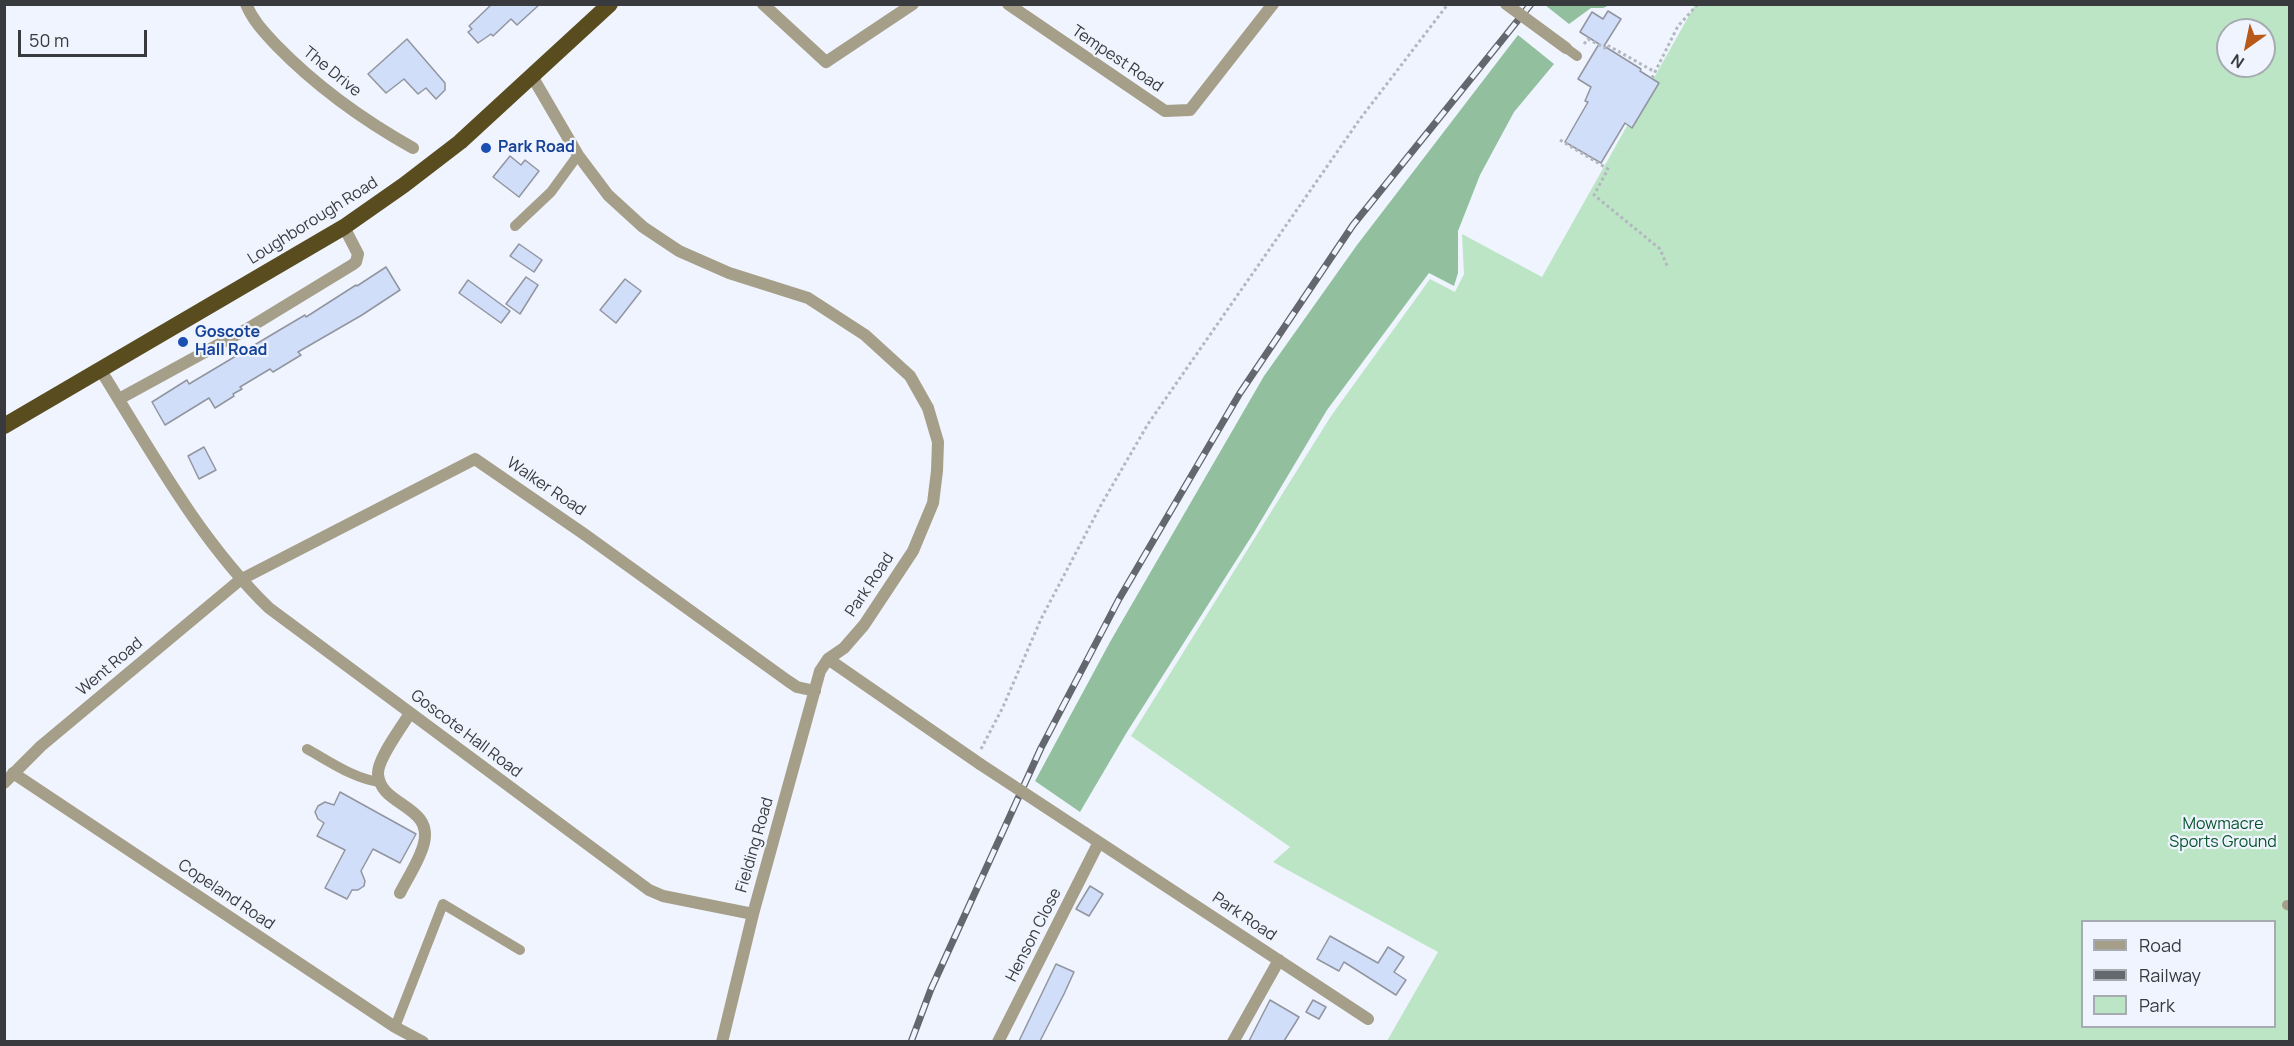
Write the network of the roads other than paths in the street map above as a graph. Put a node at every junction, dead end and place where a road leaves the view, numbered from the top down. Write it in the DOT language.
graph roads {
  1 [pos="246,4"];
  2 [pos="610,4"];
  3 [pos="763,4"];
  4 [pos="913,4"];
  5 [pos="1008,4"];
  6 [pos="1273,4"];
  7 [pos="1506,4"];
  8 [pos="1566,48"];
  9 [pos="1577,56"];
  10 [pos="532,76"];
  11 [pos="413,148"];
  12 [pos="578,155"];
  13 [pos="515,226"];
  14 [pos="344,227"];
  15 [pos="100,369"];
  16 [pos="119,399"];
  17 [pos="4,426"];
  18 [pos="240,580"];
  19 [pos="828,659"];
  20 [pos="815,691"];
  21 [pos="410,713"];
  22 [pos="307,749"];
  23 [pos="9,778"];
  24 [pos="380,782"];
  25 [pos="1099,842"];
  26 [pos="400,893"];
  27 [pos="753,914"];
  28 [pos="520,950"];
  29 [pos="1279,960"];
  30 [pos="1368,1019"];
  31 [pos="395,1027"];
  32 [pos="423,1041"];
  33 [pos="722,1041"];
  34 [pos="998,1041"];
  35 [pos="1233,1041"];
  1 -- 11 [label="street, The Drive"];
  2 -- 10 [label="highway, Loughborough Road"];
  3 -- 4 [label="street"];
  5 -- 6 [label="street, Tempest Road"];
  7 -- 8 [label="street, bridge"];
  8 -- 9 [label="lane"];
  10 -- 12 [label="street, Park Road"];
  10 -- 14 [label="highway, Loughborough Road"];
  12 -- 13 [label="lane"];
  12 -- 19 [label="street, Park Road"];
  14 -- 15 [label="highway, Loughborough Road"];
  14 -- 16 [label="street"];
  15 -- 16 [label="street, Goscote Hall Road"];
  15 -- 17 [label="highway, Loughborough Road"];
  16 -- 18 [label="street, Goscote Hall Road"];
  18 -- 20 [label="street, Walker Road"];
  18 -- 21 [label="street, Goscote Hall Road"];
  18 -- 23 [label="street, Went Road"];
  19 -- 20 [label="street, Fielding Road"];
  19 -- 25 [label="street, Park Road, bridge"];
  20 -- 27 [label="street, Fielding Road"];
  21 -- 24 [label="street"];
  21 -- 27 [label="street, Goscote Hall Road"];
  22 -- 24 [label="lane"];
  23 -- 31 [label="street, Copeland Road"];
  24 -- 26 [label="street"];
  25 -- 29 [label="street, Park Road"];
  25 -- 34 [label="street, Henson Close"];
  27 -- 33 [label="street, Fielding Road"];
  28 -- 31 [label="lane"];
  29 -- 30 [label="street, Park Road"];
  29 -- 35 [label="street"];
  31 -- 32 [label="street, Copeland Road"];
}
